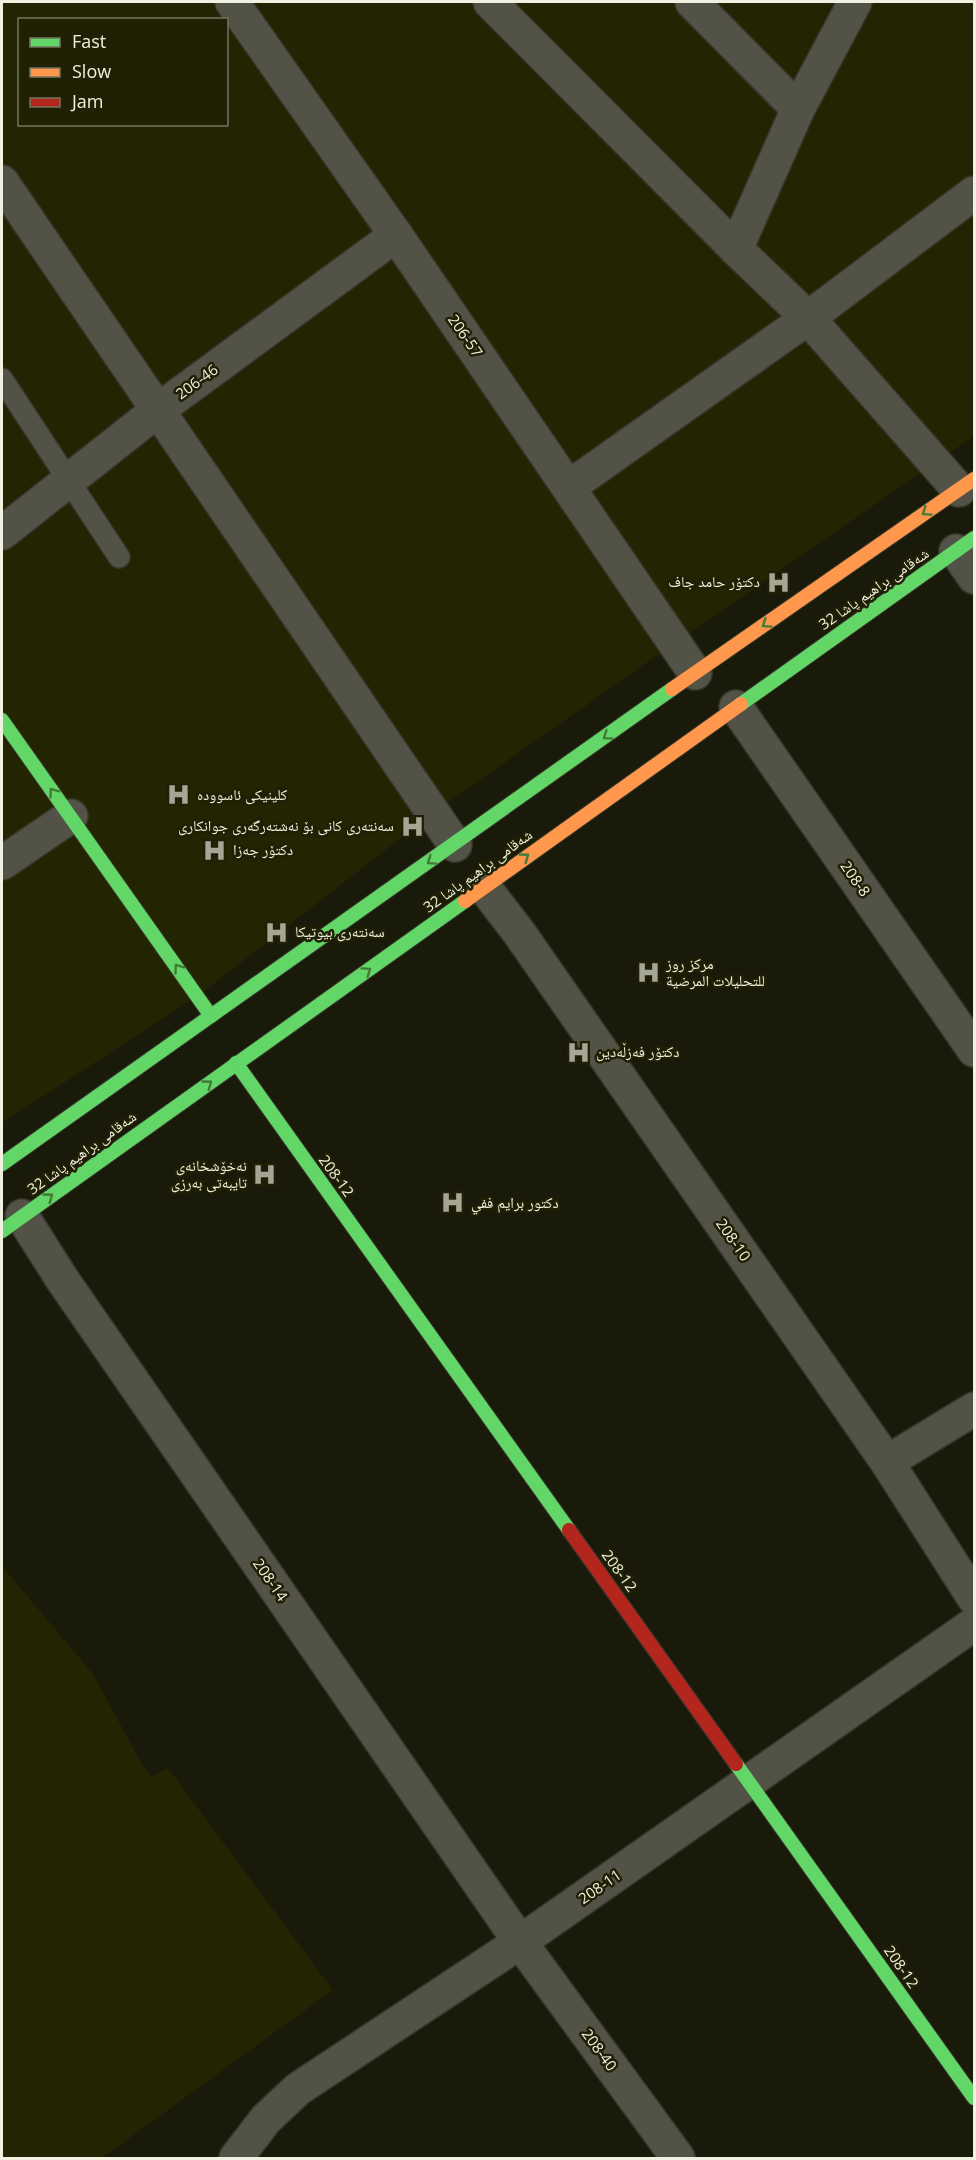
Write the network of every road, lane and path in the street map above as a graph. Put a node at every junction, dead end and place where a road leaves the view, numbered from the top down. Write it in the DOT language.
graph roads {
  1 [pos="232,2"];
  2 [pos="490,2"];
  3 [pos="692,2"];
  4 [pos="855,2"];
  5 [pos="798,109"];
  6 [pos="2,182"];
  7 [pos="975,193"];
  8 [pos="396,236"];
  9 [pos="736,249"];
  10 [pos="808,318"];
  11 [pos="2,379"];
  12 [pos="158,410"];
  13 [pos="68,481"];
  14 [pos="967,484"];
  15 [pos="569,487"];
  16 [pos="2,533"];
  17 [pos="965,544"];
  18 [pos="119,557"];
  19 [pos="975,577"];
  20 [pos="695,673"];
  21 [pos="736,707"];
  22 [pos="2,720"];
  23 [pos="71,816"];
  24 [pos="455,845"];
  25 [pos="2,863"];
  26 [pos="484,887"];
  27 [pos="212,1016"];
  28 [pos="975,1050"];
  29 [pos="236,1063"];
  30 [pos="2,1164"];
  31 [pos="12,1224"];
  32 [pos="975,1409"];
  33 [pos="887,1462"];
  34 [pos="975,1598"];
  35 [pos="975,1624"];
  36 [pos="750,1783"];
  37 [pos="520,1942"];
  38 [pos="975,2098"];
  39 [pos="236,2158"];
  40 [pos="678,2158"];
  1 -- 8 [label="street, 206-57"];
  2 -- 9 [label="street"];
  3 -- 5 [label="street"];
  4 -- 5 [label="street"];
  5 -- 9 [label="street"];
  6 -- 12 [label="street"];
  7 -- 10 [label="street"];
  8 -- 12 [label="street, 206-46"];
  8 -- 15 [label="street, 206-57"];
  9 -- 10 [label="street"];
  10 -- 14 [label="street"];
  10 -- 15 [label="street"];
  11 -- 13 [label="lane"];
  12 -- 13 [label="street, 206-46"];
  12 -- 24 [label="street"];
  13 -- 16 [label="street, 206-46"];
  13 -- 18 [label="lane"];
  14 -- 20 [label="main road, one-way"];
  15 -- 20 [label="street, 206-57"];
  17 -- 19 [label="street"];
  17 -- 21 [label="main road, شەقامی براهیم پاشا 32"];
  20 -- 24 [label="main road, one-way"];
  26 -- 21 [label="main road, شەقامی براهیم پاشا 32, one-way"];
  21 -- 28 [label="street, 208-8"];
  23 -- 22 [label="main road, one-way"];
  23 -- 25 [label="street"];
  27 -- 23 [label="main road, one-way"];
  24 -- 27 [label="main road, one-way"];
  29 -- 26 [label="main road, شەقامی براهیم پاشا 32, one-way"];
  26 -- 33 [label="street, 208-10"];
  27 -- 30 [label="main road"];
  31 -- 29 [label="main road, شەقامی براهیم پاشا 32, one-way"];
  29 -- 36 [label="main road, 208-12"];
  31 -- 37 [label="street, 208-14"];
  32 -- 33 [label="street"];
  33 -- 34 [label="street, 208-10"];
  35 -- 36 [label="street, 208-11"];
  36 -- 37 [label="street, 208-11"];
  36 -- 38 [label="main road, 208-12"];
  37 -- 39 [label="street, 208-11"];
  37 -- 40 [label="street, 208-40"];
}
